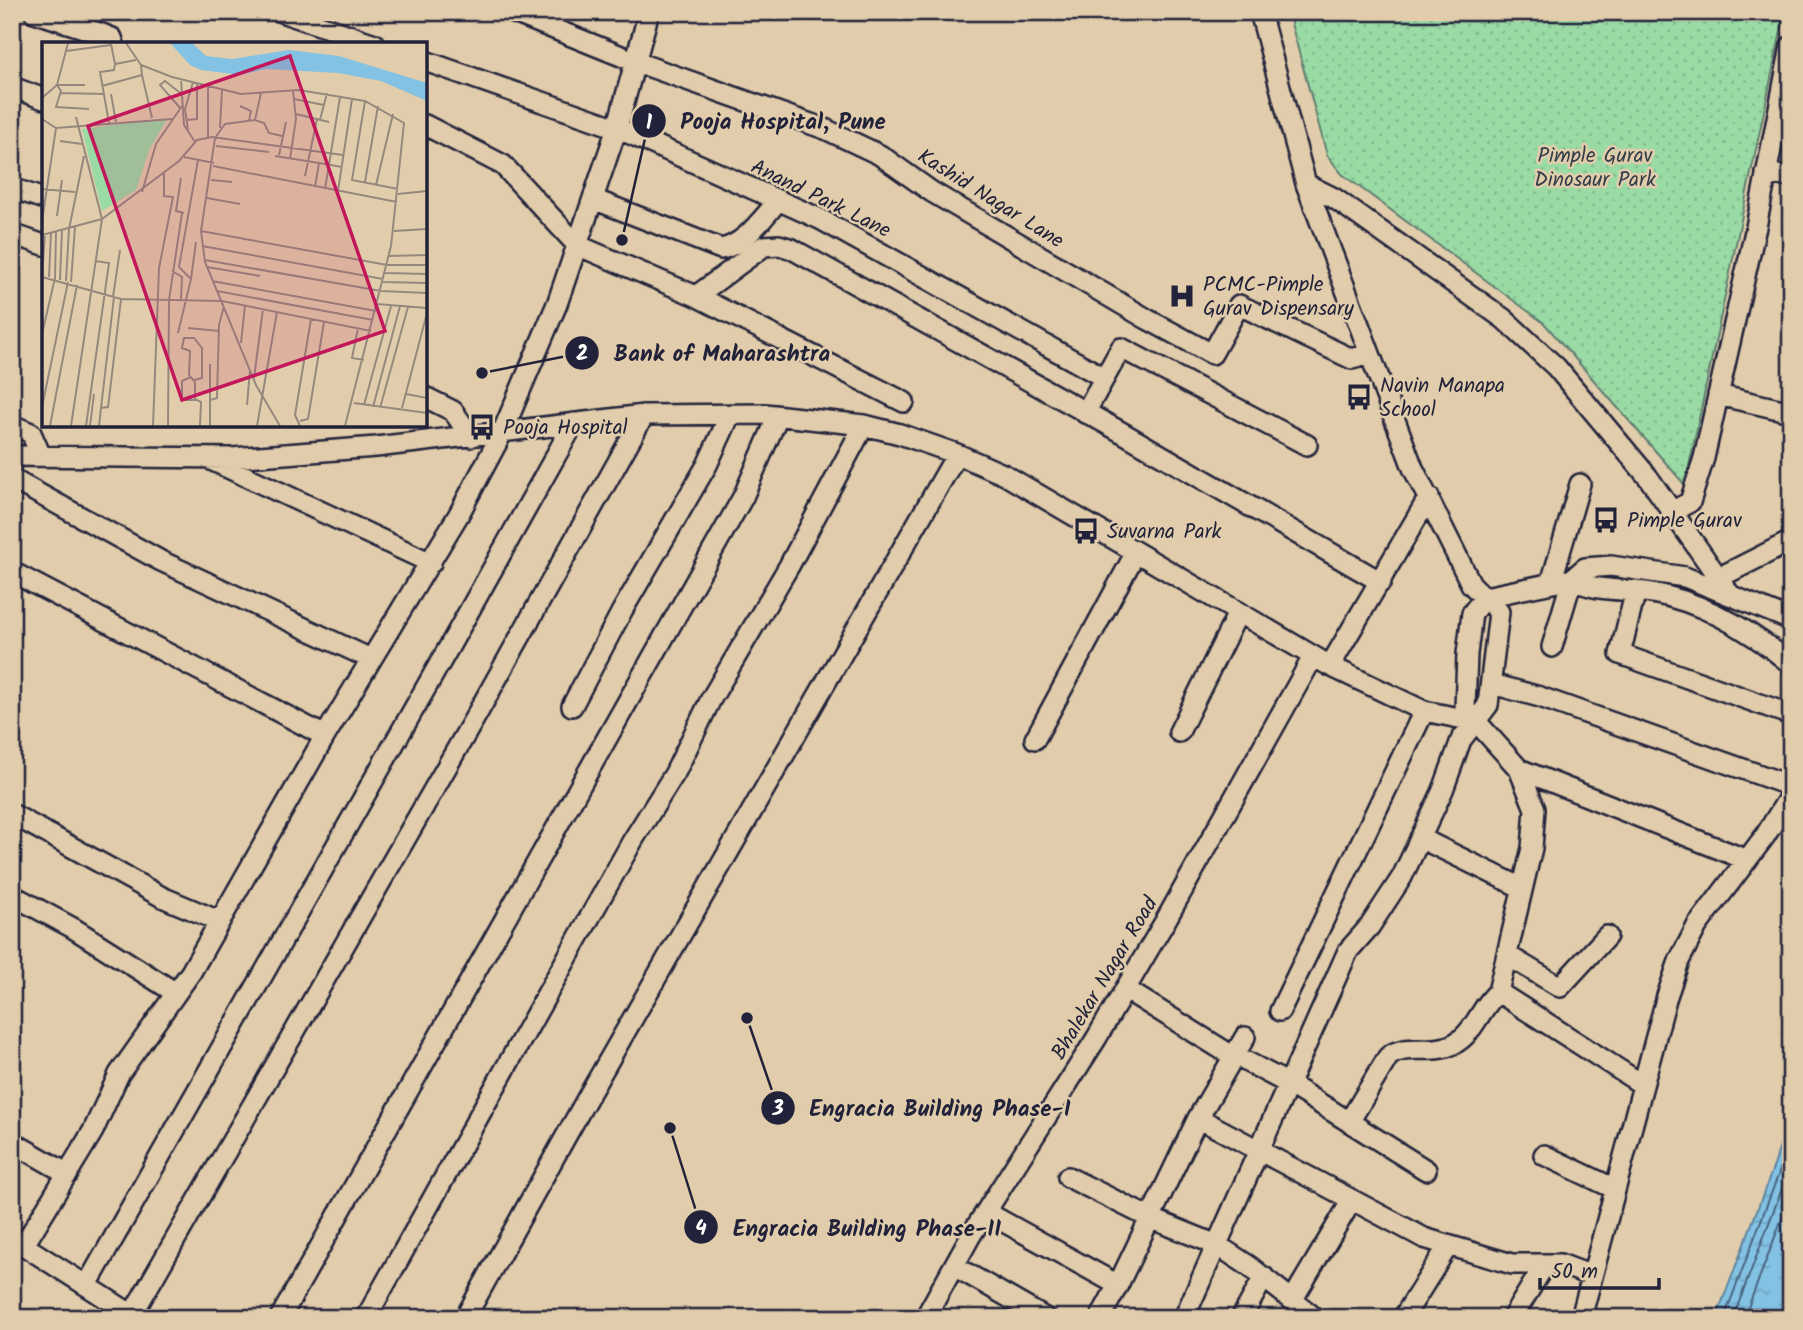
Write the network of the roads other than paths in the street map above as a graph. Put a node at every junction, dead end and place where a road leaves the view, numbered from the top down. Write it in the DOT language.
graph roads {
  1 [pos="34,12"];
  2 [pos="281,12"];
  3 [pos="512,12"];
  4 [pos="649,12"];
  5 [pos="1260,12"];
  6 [pos="113,42"];
  7 [pos="369,42"];
  8 [pos="1791,46"];
  9 [pos="427,62"];
  10 [pos="636,62"];
  11 [pos="12,87"];
  12 [pos="42,98"];
  13 [pos="427,126"];
  14 [pos="617,128"];
  15 [pos="1783,131"];
  16 [pos="1766,173"];
  17 [pos="1791,177"];
  18 [pos="1306,184"];
  19 [pos="12,188"];
  20 [pos="42,198"];
  21 [pos="593,199"];
  22 [pos="779,200"];
  23 [pos="12,234"];
  24 [pos="42,244"];
  25 [pos="577,245"];
  26 [pos="696,296"];
  27 [pos="1370,354"];
  28 [pos="1103,377"];
  29 [pos="1718,395"];
  30 [pos="427,398"];
  31 [pos="904,402"];
  32 [pos="1085,412"];
  33 [pos="1791,412"];
  34 [pos="644,415"];
  35 [pos="730,415"];
  36 [pos="778,415"];
  37 [pos="574,423"];
  38 [pos="12,425"];
  39 [pos="864,425"];
  40 [pos="502,433"];
  41 [pos="471,437"];
  42 [pos="1307,445"];
  43 [pos="957,454"];
  44 [pos="12,456"];
  45 [pos="41,456"];
  46 [pos="205,458"];
  47 [pos="12,479"];
  48 [pos="1580,484"];
  49 [pos="1429,497"];
  50 [pos="1673,511"];
  51 [pos="1791,541"];
  52 [pos="1136,552"];
  53 [pos="431,563"];
  54 [pos="12,572"];
  55 [pos="1572,579"];
  56 [pos="1381,582"];
  57 [pos="1551,583"];
  58 [pos="1724,586"];
  59 [pos="1636,590"];
  60 [pos="1485,597"];
  61 [pos="1238,613"];
  62 [pos="1791,619"];
  63 [pos="1552,647"];
  64 [pos="371,659"];
  65 [pos="1322,662"];
  66 [pos="1791,664"];
  67 [pos="1492,684"];
  68 [pos="572,706"];
  69 [pos="1424,711"];
  70 [pos="1791,715"];
  71 [pos="1474,721"];
  72 [pos="1179,732"];
  73 [pos="325,736"];
  74 [pos="1035,739"];
  75 [pos="1519,769"];
  76 [pos="1791,786"];
  77 [pos="1791,794"];
  78 [pos="12,814"];
  79 [pos="1420,838"];
  80 [pos="1747,860"];
  81 [pos="1522,888"];
  82 [pos="12,895"];
  83 [pos="219,921"];
  84 [pos="1607,936"];
  85 [pos="1507,955"];
  86 [pos="1125,989"];
  87 [pos="1498,992"];
  88 [pos="176,993"];
  89 [pos="1280,1011"];
  90 [pos="1245,1037"];
  91 [pos="1240,1060"];
  92 [pos="1287,1083"];
  93 [pos="1643,1085"];
  94 [pos="1198,1118"];
  95 [pos="1349,1122"];
  96 [pos="12,1142"];
  97 [pos="1258,1150"];
  98 [pos="1544,1155"];
  99 [pos="1426,1170"];
  100 [pos="68,1174"];
  101 [pos="1068,1177"];
  102 [pos="1615,1189"];
  103 [pos="1352,1200"];
  104 [pos="986,1213"];
  105 [pos="1150,1218"];
  106 [pos="18,1241"];
  107 [pos="1217,1245"];
  108 [pos="1448,1246"];
  109 [pos="954,1266"];
  110 [pos="1544,1266"];
  111 [pos="1592,1276"];
  112 [pos="1264,1277"];
  113 [pos="87,1285"];
  114 [pos="1118,1285"];
  115 [pos="1293,1299"];
  116 [pos="1243,1315"];
  117 [pos="134,1316"];
  118 [pos="280,1318"];
  119 [pos="366,1318"];
  120 [pos="465,1318"];
  121 [pos="925,1318"];
  122 [pos="1045,1318"];
  123 [pos="1100,1318"];
  124 [pos="1185,1318"];
  125 [pos="1315,1318"];
  126 [pos="1403,1318"];
  127 [pos="1512,1318"];
  128 [pos="1581,1318"];
  1 -- 6 [label="street"];
  2 -- 7 [label="street"];
  3 -- 10 [label="street, Kashid Nagar Lane"];
  4 -- 10 [label="street"];
  5 -- 18 [label="street"];
  8 -- 15 [label="street"];
  9 -- 14 [label="street, Anand Park Lane"];
  10 -- 14 [label="street"];
  10 -- 27 [label="street, Kashid Nagar Lane"];
  11 -- 12 [label="street"];
  13 -- 25 [label="street"];
  14 -- 21 [label="street"];
  14 -- 22 [label="street, Anand Park Lane"];
  15 -- 16 [label="street"];
  16 -- 17 [label="street"];
  16 -- 29 [label="street"];
  18 -- 27 [label="street"];
  18 -- 50 [label="street"];
  19 -- 20 [label="street"];
  21 -- 22 [label="street"];
  21 -- 25 [label="street"];
  22 -- 28 [label="street, Anand Park Lane"];
  23 -- 24 [label="street"];
  25 -- 26 [label="street"];
  25 -- 40 [label="street"];
  26 -- 31 [label="street"];
  26 -- 32 [label="street"];
  27 -- 49 [label="street"];
  28 -- 32 [label="street"];
  28 -- 42 [label="street"];
  29 -- 33 [label="street"];
  29 -- 50 [label="street"];
  30 -- 41 [label="street"];
  32 -- 56 [label="street"];
  34 -- 35 [label="street"];
  34 -- 37 [label="street"];
  34 -- 117 [label="street"];
  35 -- 36 [label="street"];
  35 -- 68 [label="street"];
  36 -- 39 [label="street"];
  36 -- 118 [label="street"];
  37 -- 40 [label="street"];
  37 -- 113 [label="street"];
  38 -- 45 [label="street"];
  39 -- 43 [label="street"];
  39 -- 119 [label="street"];
  40 -- 41 [label="street"];
  40 -- 53 [label="street"];
  41 -- 46 [label="street"];
  43 -- 52 [label="street"];
  43 -- 120 [label="street"];
  44 -- 45 [label="street"];
  45 -- 46 [label="street"];
  46 -- 53 [label="street"];
  47 -- 64 [label="street"];
  48 -- 57 [label="street"];
  49 -- 56 [label="street, Bhalekar Nagar Road"];
  49 -- 60 [label="street"];
  50 -- 58 [label="street"];
  51 -- 58 [label="street"];
  52 -- 61 [label="street"];
  52 -- 74 [label="street"];
  53 -- 64 [label="street"];
  54 -- 73 [label="street"];
  55 -- 57 [label="street"];
  55 -- 58 [label="street"];
  55 -- 59 [label="street"];
  55 -- 63 [label="street"];
  56 -- 65 [label="street, Bhalekar Nagar Road"];
  57 -- 60 [label="street"];
  58 -- 62 [label="street"];
  59 -- 66 [label="street"];
  59 -- 70 [label="street"];
  60 -- 67 [label="street"];
  60 -- 71 [label="street"];
  61 -- 65 [label="street"];
  61 -- 72 [label="street"];
  64 -- 73 [label="street"];
  65 -- 69 [label="street"];
  65 -- 86 [label="street, Bhalekar Nagar Road"];
  67 -- 71 [label="street"];
  67 -- 76 [label="street"];
  69 -- 71 [label="street"];
  69 -- 89 [label="street"];
  71 -- 75 [label="street"];
  71 -- 79 [label="street"];
  73 -- 83 [label="street"];
  75 -- 80 [label="street"];
  75 -- 81 [label="street"];
  77 -- 80 [label="street"];
  78 -- 83 [label="street"];
  79 -- 81 [label="street"];
  79 -- 92 [label="street"];
  80 -- 93 [label="street"];
  81 -- 85 [label="street"];
  82 -- 88 [label="street"];
  83 -- 88 [label="street"];
  84 -- 85 [label="street"];
  85 -- 87 [label="street"];
  86 -- 91 [label="street"];
  86 -- 104 [label="street, Bhalekar Nagar Road"];
  87 -- 93 [label="street"];
  87 -- 95 [label="street"];
  88 -- 100 [label="street"];
  90 -- 91 [label="street"];
  91 -- 92 [label="street"];
  91 -- 94 [label="street"];
  92 -- 95 [label="street"];
  92 -- 97 [label="street"];
  93 -- 102 [label="street"];
  94 -- 97 [label="street"];
  94 -- 105 [label="street"];
  95 -- 99 [label="street"];
  96 -- 100 [label="street"];
  97 -- 103 [label="street"];
  97 -- 107 [label="street"];
  98 -- 102 [label="street"];
  100 -- 106 [label="street"];
  101 -- 105 [label="street"];
  102 -- 111 [label="street"];
  103 -- 108 [label="street"];
  103 -- 115 [label="street"];
  104 -- 109 [label="street, Bhalekar Nagar Road"];
  104 -- 114 [label="street"];
  105 -- 107 [label="street"];
  105 -- 114 [label="street"];
  106 -- 113 [label="street"];
  107 -- 112 [label="street"];
  107 -- 124 [label="street"];
  108 -- 110 [label="street"];
  108 -- 126 [label="street"];
  109 -- 121 [label="street, Bhalekar Nagar Road"];
  109 -- 122 [label="street"];
  110 -- 111 [label="street"];
  110 -- 127 [label="street"];
  111 -- 128 [label="street"];
  112 -- 115 [label="street"];
  112 -- 116 [label="street"];
  113 -- 117 [label="street"];
  114 -- 123 [label="street"];
  115 -- 125 [label="street"];
}
